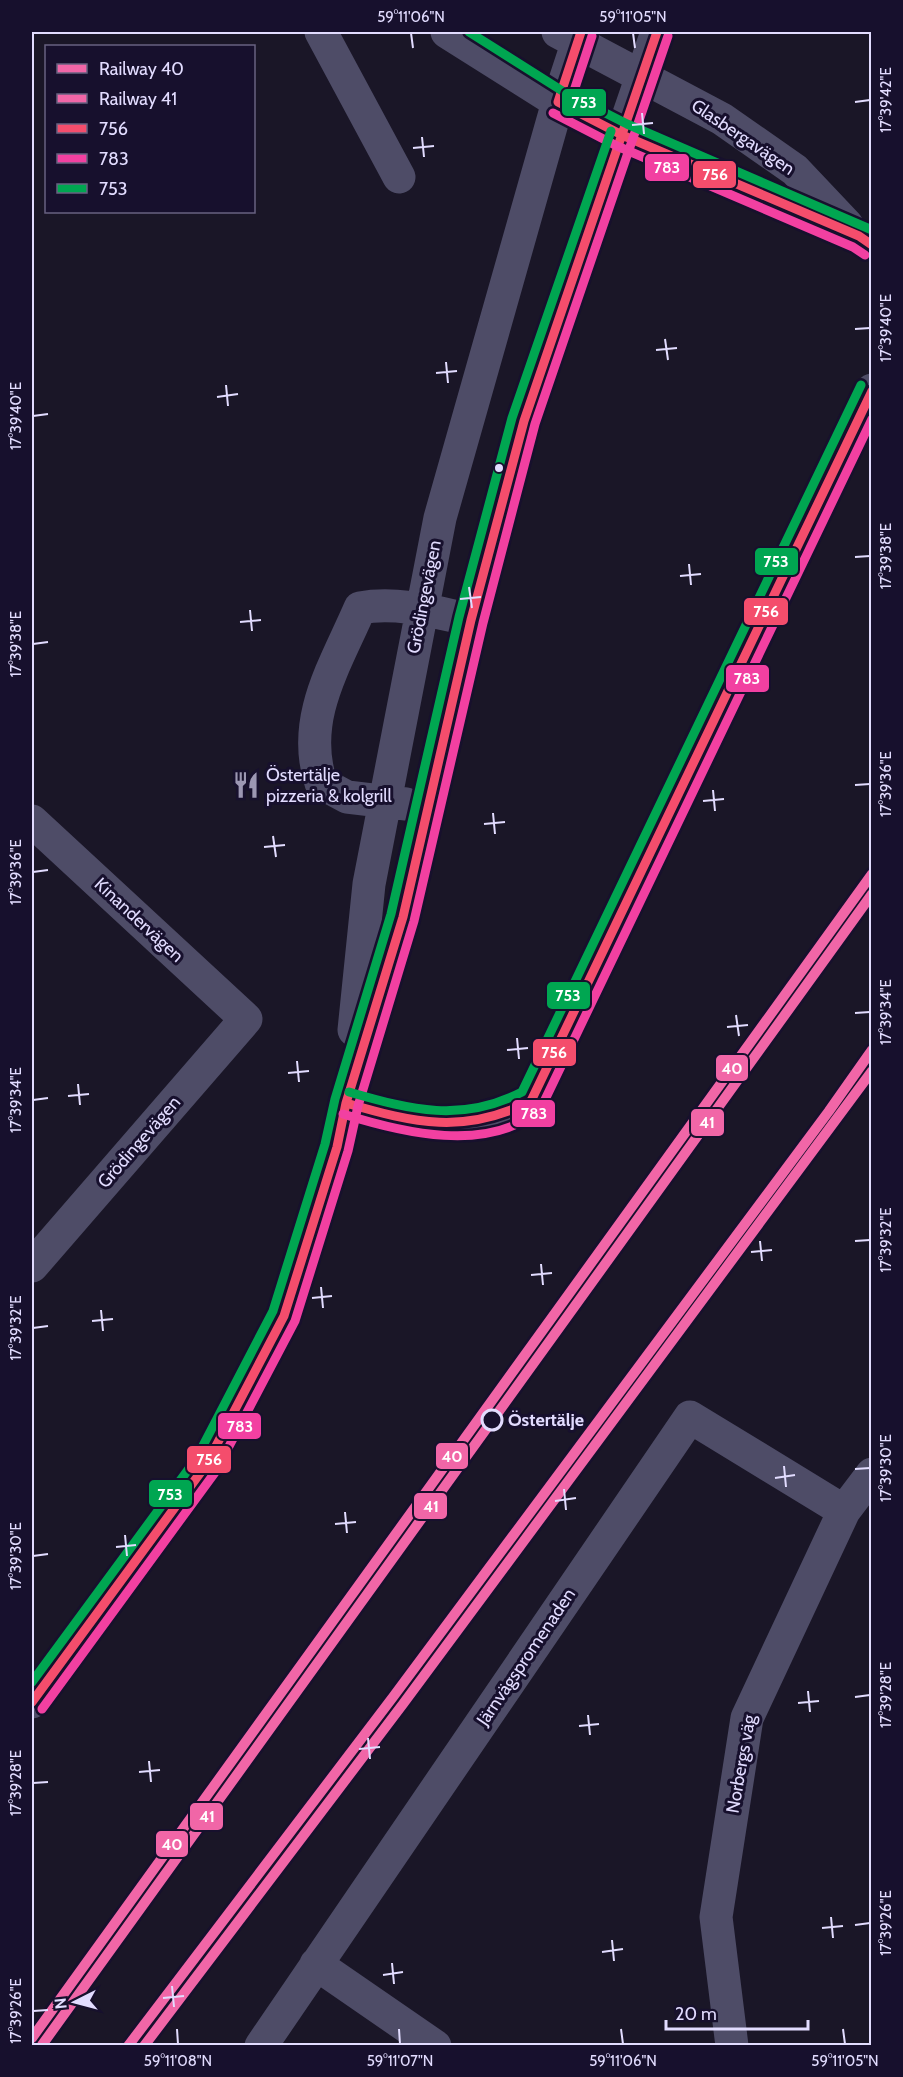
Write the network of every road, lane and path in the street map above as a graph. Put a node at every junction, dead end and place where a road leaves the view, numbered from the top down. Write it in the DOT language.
graph roads {
  1 [pos="321,32"];
  2 [pos="447,32"];
  3 [pos="657,32"];
  4 [pos="572,35"];
  5 [pos="644,75"];
  6 [pos="558,102"];
  7 [pos="622,135"];
  8 [pos="399,177"];
  9 [pos="865,241"];
  10 [pos="872,390"];
  11 [pos="422,609"];
  12 [pos="471,620"];
  13 [pos="385,802"];
  14 [pos="429,807"];
  15 [pos="32,821"];
  16 [pos="246,1019"];
  17 [pos="346,1103"];
  18 [pos="32,1266"];
  19 [pos="872,1474"];
  20 [pos="844,1511"];
  21 [pos="32,1702"];
  22 [pos="316,1965"];
  23 [pos="261,2046"];
  24 [pos="435,2046"];
  25 [pos="732,2046"];
  1 -- 8 [label="street"];
  2 -- 6 [label="street"];
  3 -- 5 [label="street, Grödingevägen"];
  4 -- 5 [label="street, Glasbergavägen"];
  4 -- 6 [label="street, Grödingevägen"];
  5 -- 7 [label="street, Grödingevägen"];
  5 -- 9 [label="street, Glasbergavägen"];
  6 -- 7 [label="street, Glasbergavägen"];
  6 -- 11 [label="street, Grödingevägen"];
  7 -- 9 [label="street, Glasbergavägen"];
  7 -- 12 [label="street, Grödingevägen"];
  10 -- 17 [label="street"];
  11 -- 12 [label="street"];
  11 -- 13 [label="street, Grödingevägen"];
  11 -- 13 [label="street"];
  12 -- 14 [label="street, Grödingevägen"];
  13 -- 14 [label="street"];
  13 -- 17 [label="street, Grödingevägen"];
  14 -- 17 [label="street, Grödingevägen"];
  15 -- 16 [label="street, Kinandervägen"];
  16 -- 18 [label="street, Grödingevägen"];
  17 -- 21 [label="street, Grödingevägen"];
  19 -- 20 [label="street, Norbergs väg"];
  20 -- 22 [label="street, Järnvägspromenaden"];
  20 -- 25 [label="street, Norbergs väg"];
  22 -- 23 [label="street, Järnvägspromenaden"];
  22 -- 24 [label="street"];
}
